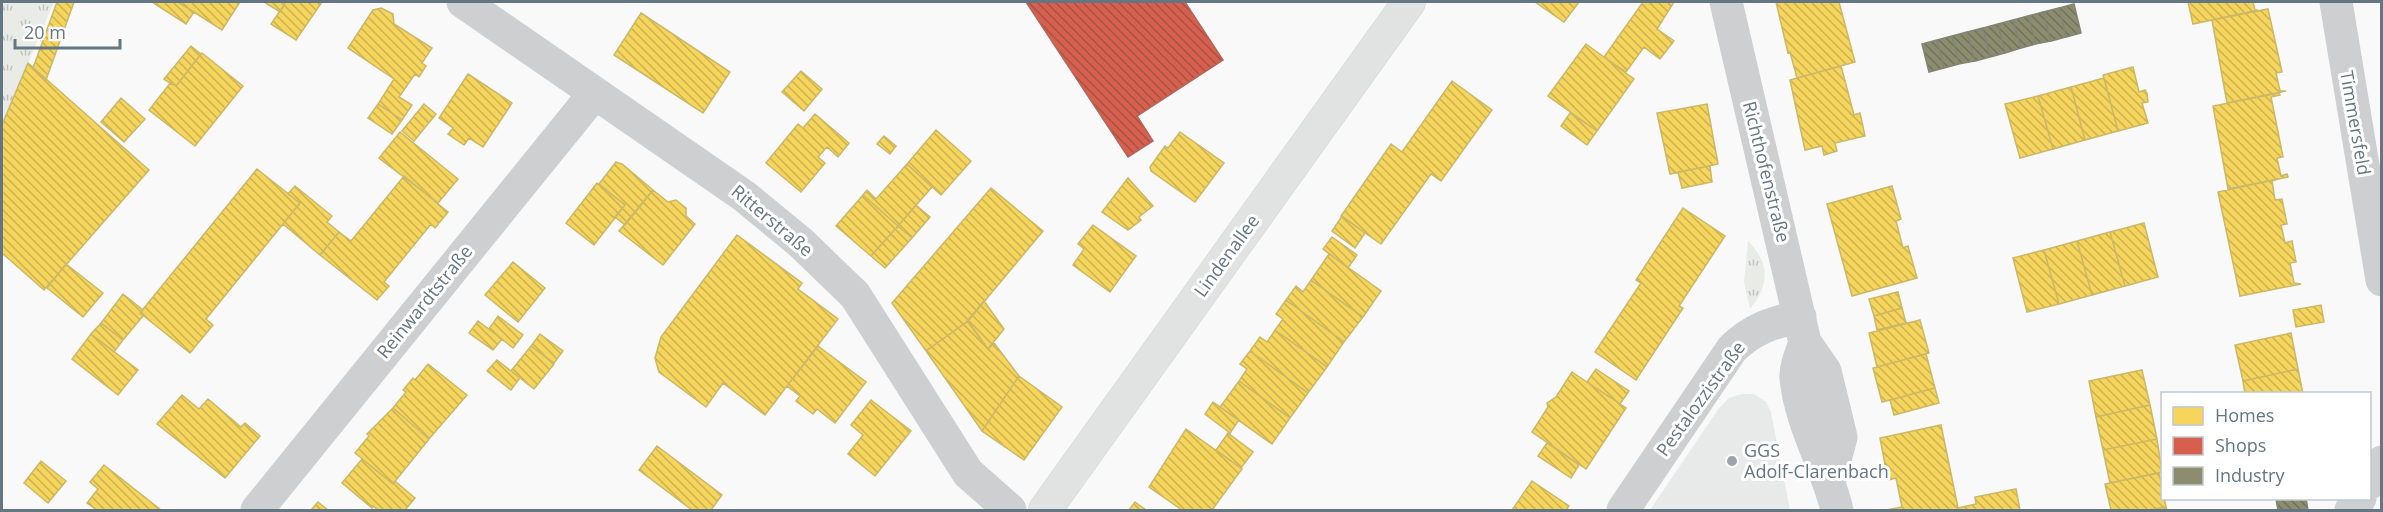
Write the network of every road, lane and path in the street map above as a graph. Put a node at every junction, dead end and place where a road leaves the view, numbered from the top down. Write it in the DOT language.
graph roads {
  1 [pos="464,2"];
  2 [pos="1409,2"];
  3 [pos="1726,2"];
  4 [pos="2336,2"];
  5 [pos="594,94"];
  6 [pos="2382,280"];
  7 [pos="1802,329"];
  8 [pos="2382,462"];
  9 [pos="2371,481"];
  10 [pos="1834,495"];
  11 [pos="257,510"];
  12 [pos="1010,510"];
  13 [pos="1045,510"];
  14 [pos="1623,510"];
  1 -- 5 [label="street, Ritterstraße"];
  2 -- 13 [label="main road, Lindenallee"];
  3 -- 7 [label="street, Richthofenstraße"];
  4 -- 6 [label="street, Timmersfeld"];
  5 -- 11 [label="street, Reinwardtstraße"];
  5 -- 12 [label="street, Ritterstraße"];
  7 -- 10 [label="street, Richthofenstraße"];
  7 -- 14 [label="street, Pestalozzistraße"];
  8 -- 9 [label="street"];
}
